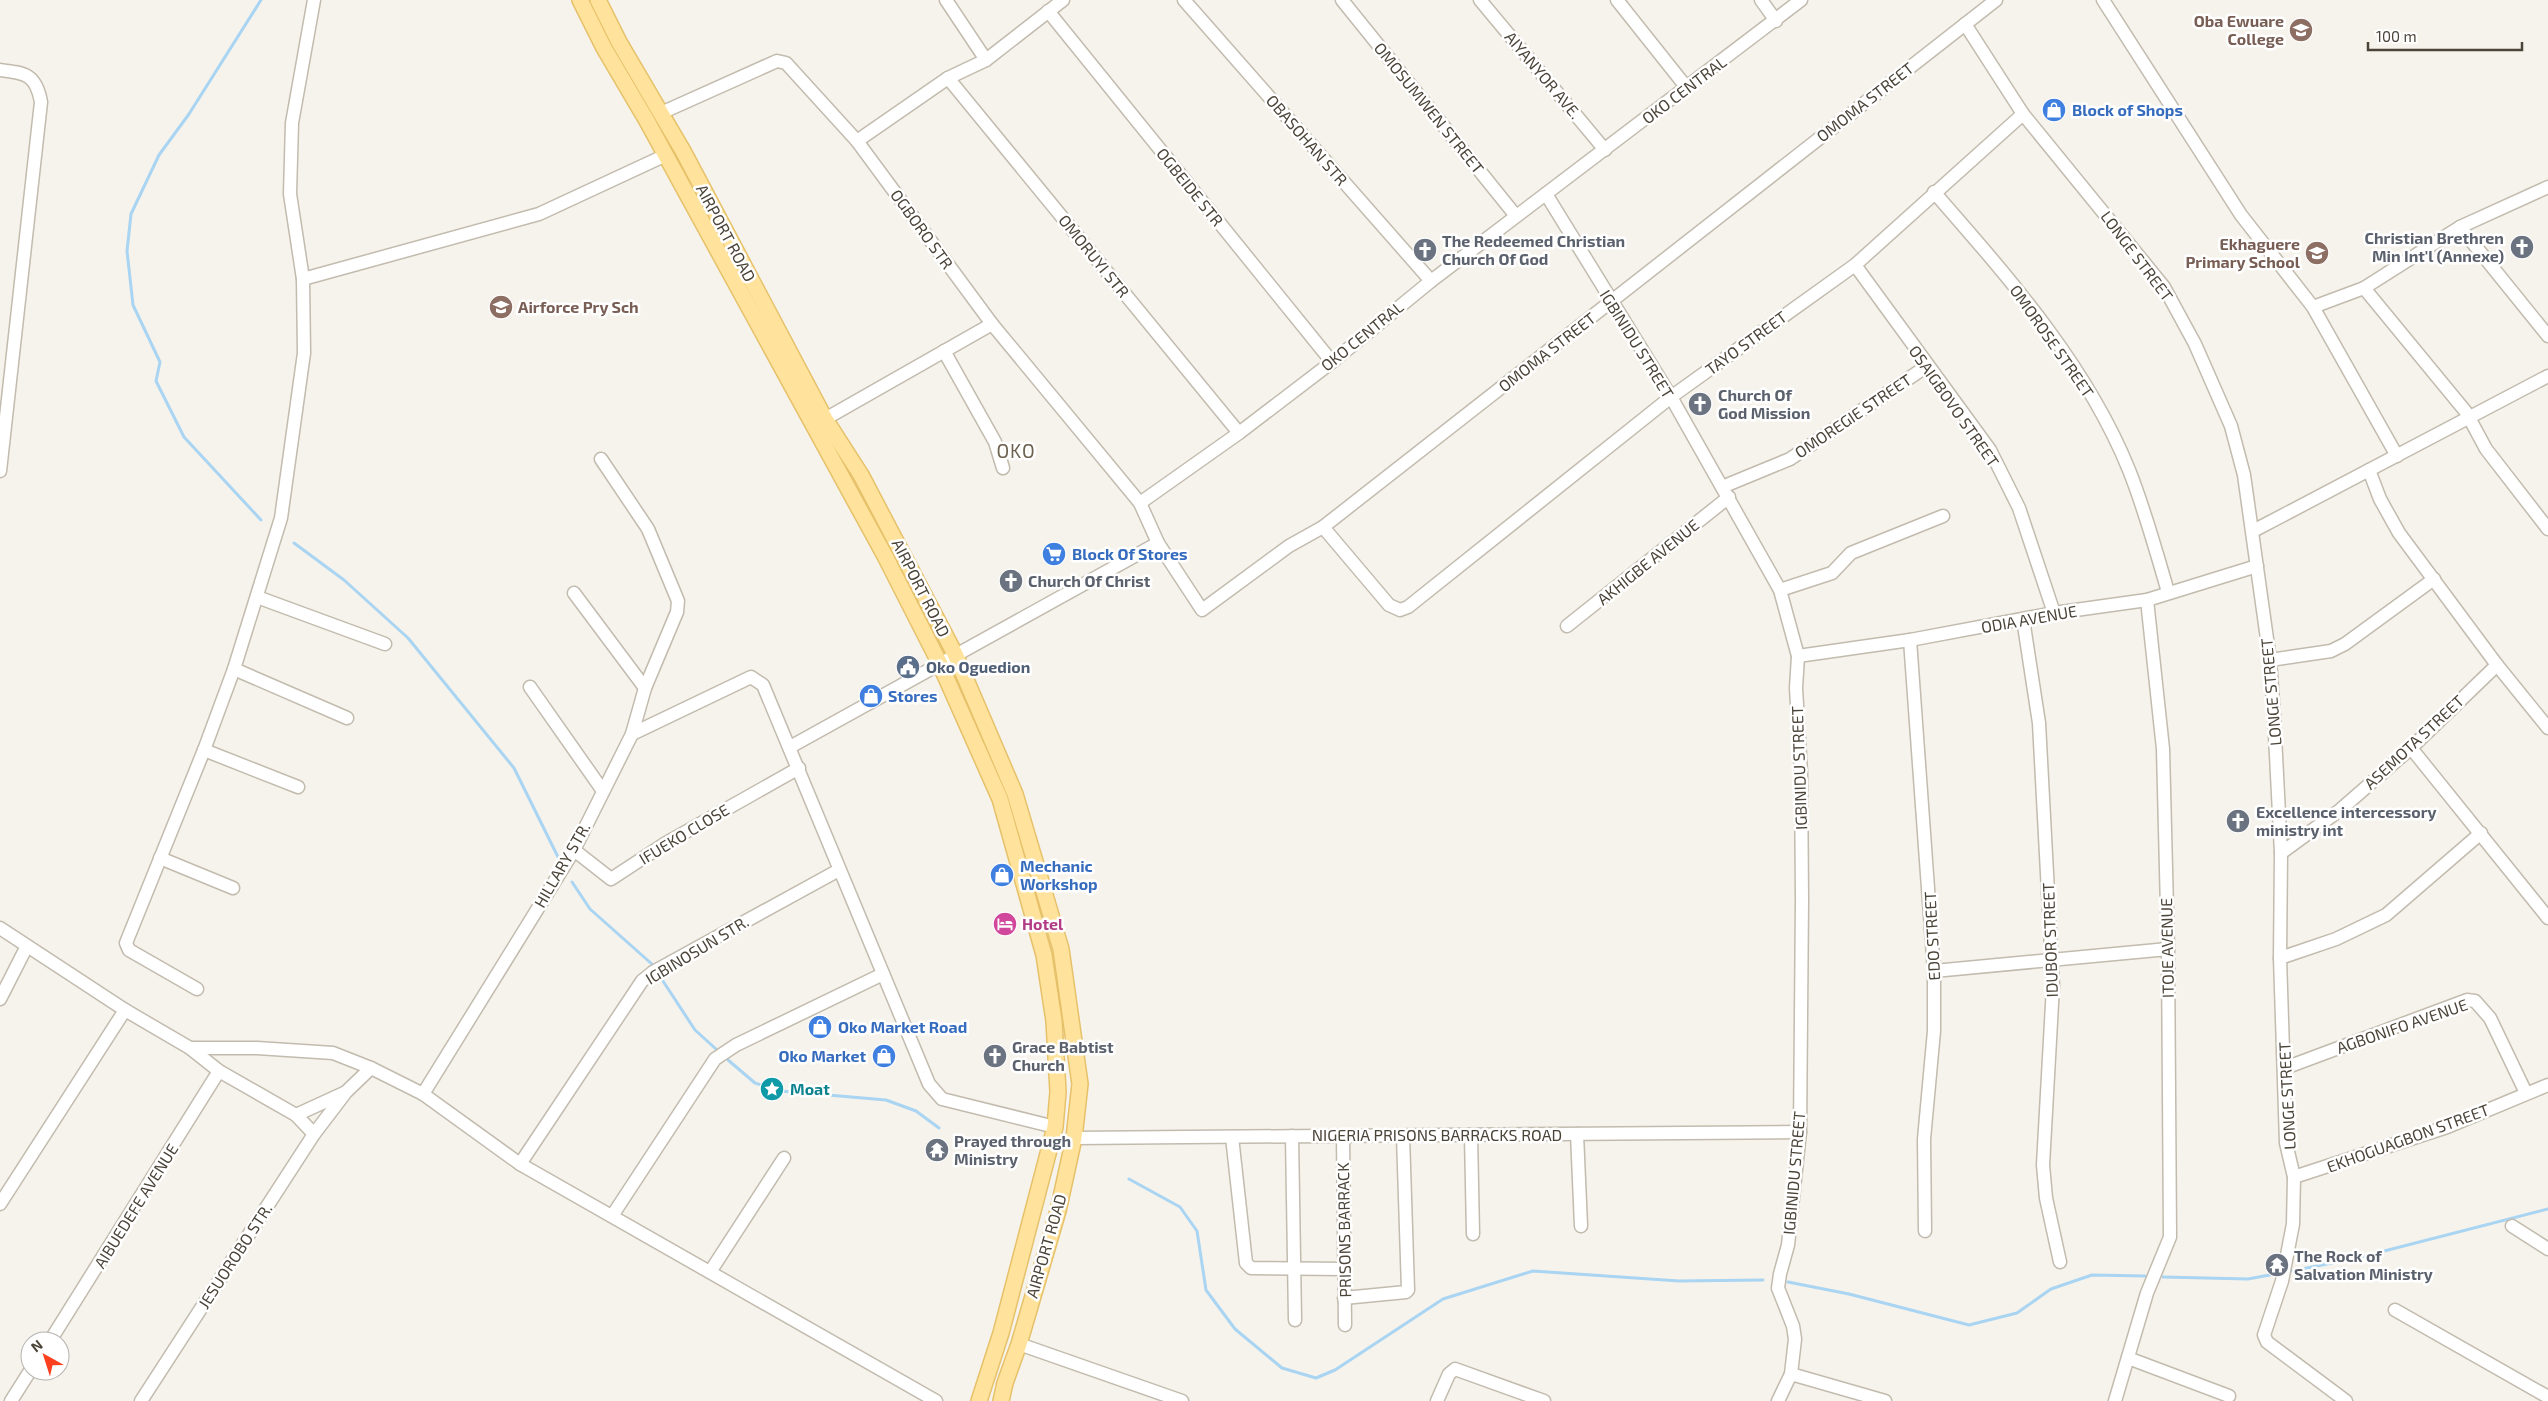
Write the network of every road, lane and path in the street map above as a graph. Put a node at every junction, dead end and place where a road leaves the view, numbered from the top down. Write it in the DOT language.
graph roads {
  1 [pos="314,0"];
  2 [pos="580,0"];
  3 [pos="598,0"];
  4 [pos="946,0"];
  5 [pos="1063,0"];
  6 [pos="1184,0"];
  7 [pos="1342,0"];
  8 [pos="1480,0"];
  9 [pos="1617,0"];
  10 [pos="1761,0"];
  11 [pos="1801,0"];
  12 [pos="1996,0"];
  13 [pos="2102,0"];
  14 [pos="1048,12"];
  15 [pos="1776,21"];
  16 [pos="1965,24"];
  17 [pos="986,60"];
  18 [pos="0,70"];
  19 [pos="948,78"];
  20 [pos="1687,88"];
  21 [pos="661,113"];
  22 [pos="2023,114"];
  23 [pos="857,141"];
  24 [pos="1605,150"];
  25 [pos="666,155"];
  26 [pos="2548,187"];
  27 [pos="1934,192"];
  28 [pos="1546,194"];
  29 [pos="1516,216"];
  30 [pos="2460,226"];
  31 [pos="1855,265"];
  32 [pos="304,279"];
  33 [pos="1431,281"];
  34 [pos="2364,288"];
  35 [pos="1611,302"];
  36 [pos="2313,307"];
  37 [pos="992,324"];
  38 [pos="2548,336"];
  39 [pos="944,351"];
  40 [pos="5,358"];
  41 [pos="1332,362"];
  42 [pos="1926,366"];
  43 [pos="2548,376"];
  44 [pos="1671,397"];
  45 [pos="825,418"];
  46 [pos="2468,418"];
  47 [pos="1239,433"];
  48 [pos="2396,456"];
  49 [pos="601,459"];
  50 [pos="0,466"];
  51 [pos="1004,468"];
  52 [pos="2369,470"];
  53 [pos="1725,492"];
  54 [pos="1140,503"];
  55 [pos="1943,516"];
  56 [pos="1323,527"];
  57 [pos="2548,530"];
  58 [pos="2253,531"];
  59 [pos="1158,544"];
  60 [pos="2257,566"];
  61 [pos="2434,579"];
  62 [pos="1780,590"];
  63 [pos="2168,592"];
  64 [pos="574,593"];
  65 [pos="257,596"];
  66 [pos="2147,600"];
  67 [pos="2054,613"];
  68 [pos="2024,619"];
  69 [pos="1568,626"];
  70 [pos="1910,640"];
  71 [pos="385,644"];
  72 [pos="955,654"];
  73 [pos="1798,656"];
  74 [pos="2270,660"];
  75 [pos="940,664"];
  76 [pos="2497,665"];
  77 [pos="234,669"];
  78 [pos="530,688"];
  79 [pos="645,688"];
  80 [pos="347,718"];
  81 [pos="2546,722"];
  82 [pos="632,734"];
  83 [pos="790,747"];
  84 [pos="2411,748"];
  85 [pos="204,750"];
  86 [pos="799,768"];
  87 [pos="298,787"];
  88 [pos="603,791"];
  89 [pos="2481,833"];
  90 [pos="574,850"];
  91 [pos="2281,853"];
  92 [pos="160,858"];
  93 [pos="839,870"];
  94 [pos="233,888"];
  95 [pos="2548,918"];
  96 [pos="0,928"];
  97 [pos="27,946"];
  98 [pos="2168,949"];
  99 [pos="2052,958"];
  100 [pos="2280,958"];
  101 [pos="1934,971"];
  102 [pos="883,974"];
  103 [pos="197,989"];
  104 [pos="0,999"];
  105 [pos="126,1010"];
  106 [pos="190,1048"];
  107 [pos="371,1068"];
  108 [pos="2285,1068"];
  109 [pos="219,1071"];
  110 [pos="2548,1085"];
  111 [pos="346,1092"];
  112 [pos="423,1094"];
  113 [pos="2526,1094"];
  114 [pos="296,1114"];
  115 [pos="1055,1127"];
  116 [pos="1800,1132"];
  117 [pos="314,1134"];
  118 [pos="1577,1134"];
  119 [pos="1471,1135"];
  120 [pos="1292,1136"];
  121 [pos="1342,1136"];
  122 [pos="1403,1136"];
  123 [pos="1232,1137"];
  124 [pos="1074,1138"];
  125 [pos="784,1158"];
  126 [pos="520,1164"];
  127 [pos="2294,1177"];
  128 [pos="0,1204"];
  129 [pos="612,1216"];
  130 [pos="1581,1226"];
  131 [pos="2512,1226"];
  132 [pos="1925,1231"];
  133 [pos="1473,1234"];
  134 [pos="2548,1248"];
  135 [pos="2060,1262"];
  136 [pos="1294,1268"];
  137 [pos="1343,1268"];
  138 [pos="710,1272"];
  139 [pos="1344,1298"];
  140 [pos="2395,1310"];
  141 [pos="1295,1320"];
  142 [pos="1345,1325"];
  143 [pos="56,1331"];
  144 [pos="1019,1344"];
  145 [pos="2128,1358"];
  146 [pos="1791,1374"];
  147 [pos="24,1381"];
  148 [pos="2228,1396"];
  149 [pos="2548,1397"];
  150 [pos="11,1401"];
  151 [pos="142,1401"];
  152 [pos="936,1401"];
  153 [pos="979,1401"];
  154 [pos="1001,1401"];
  155 [pos="1182,1401"];
  156 [pos="1438,1401"];
  157 [pos="1544,1401"];
  158 [pos="1778,1401"];
  159 [pos="1885,1401"];
  160 [pos="2114,1401"];
  161 [pos="2346,1401"];
  1 -- 32 [label="street"];
  2 -- 25 [label="main road, AIRPORT ROAD"];
  3 -- 21 [label="main road, AIRPORT ROAD"];
  4 -- 17 [label="street"];
  5 -- 14 [label="street"];
  6 -- 33 [label="street, OBASOHAN STR"];
  7 -- 29 [label="street, OMOSUMWEN STREET"];
  8 -- 24 [label="street, AIYANYOR AVE."];
  9 -- 20 [label="street"];
  10 -- 15 [label="street"];
  11 -- 15 [label="street, OKO CENTRAL"];
  12 -- 16 [label="street, OMOMA STREET"];
  13 -- 36 [label="street"];
  14 -- 17 [label="street"];
  14 -- 41 [label="street, OGBEIDE STR"];
  15 -- 20 [label="street, OKO CENTRAL"];
  16 -- 22 [label="street, LONGE STREET"];
  16 -- 35 [label="street, OMOMA STREET"];
  17 -- 19 [label="street"];
  18 -- 40 [label="street"];
  19 -- 23 [label="street"];
  19 -- 47 [label="street, OMORUYI STR"];
  20 -- 24 [label="street, OKO CENTRAL"];
  21 -- 23 [label="street, OGBORO STR"];
  21 -- 45 [label="main road, AIRPORT ROAD"];
  22 -- 27 [label="street, TAYO STREET"];
  22 -- 58 [label="street, LONGE STREET"];
  23 -- 37 [label="street, OGBORO STR"];
  24 -- 28 [label="street, OKO CENTRAL"];
  25 -- 32 [label="street"];
  25 -- 75 [label="main road, AIRPORT ROAD"];
  26 -- 30 [label="street"];
  27 -- 31 [label="street, TAYO STREET"];
  27 -- 63 [label="street, OMOROSE STREET"];
  28 -- 29 [label="street, OKO CENTRAL"];
  28 -- 35 [label="street, IGBINIDU STREET"];
  29 -- 33 [label="street, OKO CENTRAL"];
  30 -- 34 [label="street"];
  30 -- 38 [label="street"];
  31 -- 42 [label="street, OSAIGBOVO STREET"];
  31 -- 44 [label="street, TAYO STREET"];
  32 -- 65 [label="street"];
  33 -- 41 [label="street, OKO CENTRAL"];
  34 -- 36 [label="street"];
  34 -- 46 [label="street"];
  35 -- 44 [label="street, IGBINIDU STREET"];
  35 -- 56 [label="street, OMOMA STREET"];
  36 -- 48 [label="street"];
  37 -- 39 [label="street"];
  37 -- 54 [label="street, OGBORO STR"];
  39 -- 45 [label="street"];
  39 -- 51 [label="street"];
  40 -- 50 [label="street"];
  41 -- 47 [label="street, OKO CENTRAL"];
  42 -- 53 [label="street, OMOREGIE STREET"];
  42 -- 67 [label="street, OSAIGBOVO STREET"];
  43 -- 46 [label="street"];
  44 -- 53 [label="street, IGBINIDU STREET"];
  44 -- 56 [label="street, TAYO STREET"];
  45 -- 72 [label="main road, AIRPORT ROAD"];
  46 -- 48 [label="street"];
  46 -- 57 [label="street"];
  47 -- 54 [label="street, OKO CENTRAL"];
  48 -- 52 [label="street"];
  49 -- 79 [label="street, HILLARY STR."];
  52 -- 58 [label="street"];
  52 -- 61 [label="street"];
  53 -- 62 [label="street, IGBINIDU STREET"];
  53 -- 69 [label="street, AKHIGBE AVENUE"];
  54 -- 59 [label="street"];
  55 -- 62 [label="street"];
  56 -- 59 [label="street, OMOMA STREET"];
  58 -- 60 [label="street, LONGE STREET"];
  59 -- 72 [label="street"];
  60 -- 63 [label="street, ODIA AVENUE"];
  60 -- 74 [label="street, LONGE STREET"];
  61 -- 74 [label="street"];
  61 -- 76 [label="street"];
  62 -- 73 [label="street, IGBINIDU STREET"];
  63 -- 66 [label="street, ODIA AVENUE"];
  64 -- 79 [label="street"];
  65 -- 71 [label="street"];
  65 -- 77 [label="street"];
  66 -- 67 [label="street, ODIA AVENUE"];
  66 -- 98 [label="street, ITOJE AVENUE"];
  67 -- 68 [label="street, ODIA AVENUE"];
  68 -- 70 [label="street, ODIA AVENUE"];
  68 -- 99 [label="street, IDUBOR STREET"];
  70 -- 73 [label="street, ODIA AVENUE"];
  70 -- 101 [label="street, EDO STREET"];
  72 -- 75 [label="street"];
  72 -- 124 [label="main road, AIRPORT ROAD"];
  73 -- 116 [label="street, IGBINIDU STREET"];
  74 -- 91 [label="street, LONGE STREET"];
  75 -- 83 [label="street"];
  75 -- 115 [label="main road, AIRPORT ROAD"];
  76 -- 81 [label="street"];
  76 -- 84 [label="street, ASEMOTA STREET"];
  77 -- 80 [label="street"];
  77 -- 85 [label="street"];
  78 -- 88 [label="street"];
  79 -- 82 [label="street, HILLARY STR."];
  82 -- 83 [label="street"];
  82 -- 88 [label="street, HILLARY STR."];
  83 -- 86 [label="street"];
  84 -- 89 [label="street"];
  84 -- 91 [label="street, ASEMOTA STREET"];
  85 -- 87 [label="street"];
  85 -- 92 [label="street"];
  86 -- 90 [label="street, IFUEKO CLOSE"];
  86 -- 93 [label="street"];
  88 -- 90 [label="street, HILLARY STR."];
  89 -- 95 [label="street"];
  89 -- 100 [label="street"];
  90 -- 112 [label="street, HILLARY STR."];
  91 -- 100 [label="street, LONGE STREET"];
  92 -- 94 [label="street"];
  92 -- 103 [label="street"];
  93 -- 102 [label="street"];
  93 -- 126 [label="street, IGBINOSUN STR."];
  96 -- 97 [label="street"];
  97 -- 104 [label="street"];
  97 -- 105 [label="street"];
  98 -- 99 [label="street"];
  98 -- 145 [label="street, ITOJE AVENUE"];
  99 -- 101 [label="street"];
  99 -- 135 [label="street, IDUBOR STREET"];
  100 -- 108 [label="street, LONGE STREET"];
  101 -- 132 [label="street, EDO STREET"];
  102 -- 115 [label="street"];
  102 -- 129 [label="street"];
  105 -- 106 [label="street"];
  105 -- 128 [label="street"];
  106 -- 107 [label="street"];
  106 -- 109 [label="street"];
  107 -- 111 [label="street"];
  107 -- 112 [label="street"];
  108 -- 113 [label="street, AGBONIFO AVENUE"];
  108 -- 127 [label="street, LONGE STREET"];
  109 -- 114 [label="street"];
  109 -- 143 [label="street, AIBUEDEFE AVENUE"];
  110 -- 113 [label="street, EKHOGUAGBON STREET"];
  111 -- 114 [label="street"];
  111 -- 117 [label="street, JESUOROBO STR."];
  112 -- 126 [label="street"];
  113 -- 127 [label="street, EKHOGUAGBON STREET"];
  114 -- 117 [label="street"];
  115 -- 153 [label="main road, AIRPORT ROAD"];
  116 -- 118 [label="street, NIGERIA PRISONS BARRACKS ROAD"];
  116 -- 146 [label="street, IGBINIDU STREET"];
  117 -- 151 [label="street, JESUOROBO STR."];
  118 -- 119 [label="street, NIGERIA PRISONS BARRACKS ROAD"];
  118 -- 130 [label="street"];
  119 -- 122 [label="street, NIGERIA PRISONS BARRACKS ROAD"];
  119 -- 133 [label="street"];
  120 -- 121 [label="street, NIGERIA PRISONS BARRACKS ROAD"];
  120 -- 123 [label="street, NIGERIA PRISONS BARRACKS ROAD"];
  120 -- 136 [label="street"];
  121 -- 122 [label="street, NIGERIA PRISONS BARRACKS ROAD"];
  121 -- 137 [label="street, PRISONS BARRACK"];
  122 -- 139 [label="street"];
  123 -- 124 [label="street, NIGERIA PRISONS BARRACKS ROAD"];
  123 -- 136 [label="street"];
  124 -- 144 [label="main road, AIRPORT ROAD"];
  125 -- 138 [label="street"];
  126 -- 129 [label="street"];
  127 -- 161 [label="street, LONGE STREET"];
  129 -- 138 [label="street"];
  131 -- 134 [label="street"];
  136 -- 137 [label="street"];
  136 -- 141 [label="street"];
  137 -- 139 [label="street, PRISONS BARRACK"];
  138 -- 152 [label="street"];
  139 -- 142 [label="street, PRISONS BARRACK"];
  140 -- 149 [label="street"];
  144 -- 154 [label="main road, AIRPORT ROAD"];
  144 -- 155 [label="street"];
  145 -- 148 [label="street"];
  145 -- 160 [label="street, ITOJE AVENUE"];
  146 -- 158 [label="street, IGBINIDU STREET"];
  146 -- 159 [label="street"];
  147 -- 150 [label="street"];
  156 -- 157 [label="street"];
}
